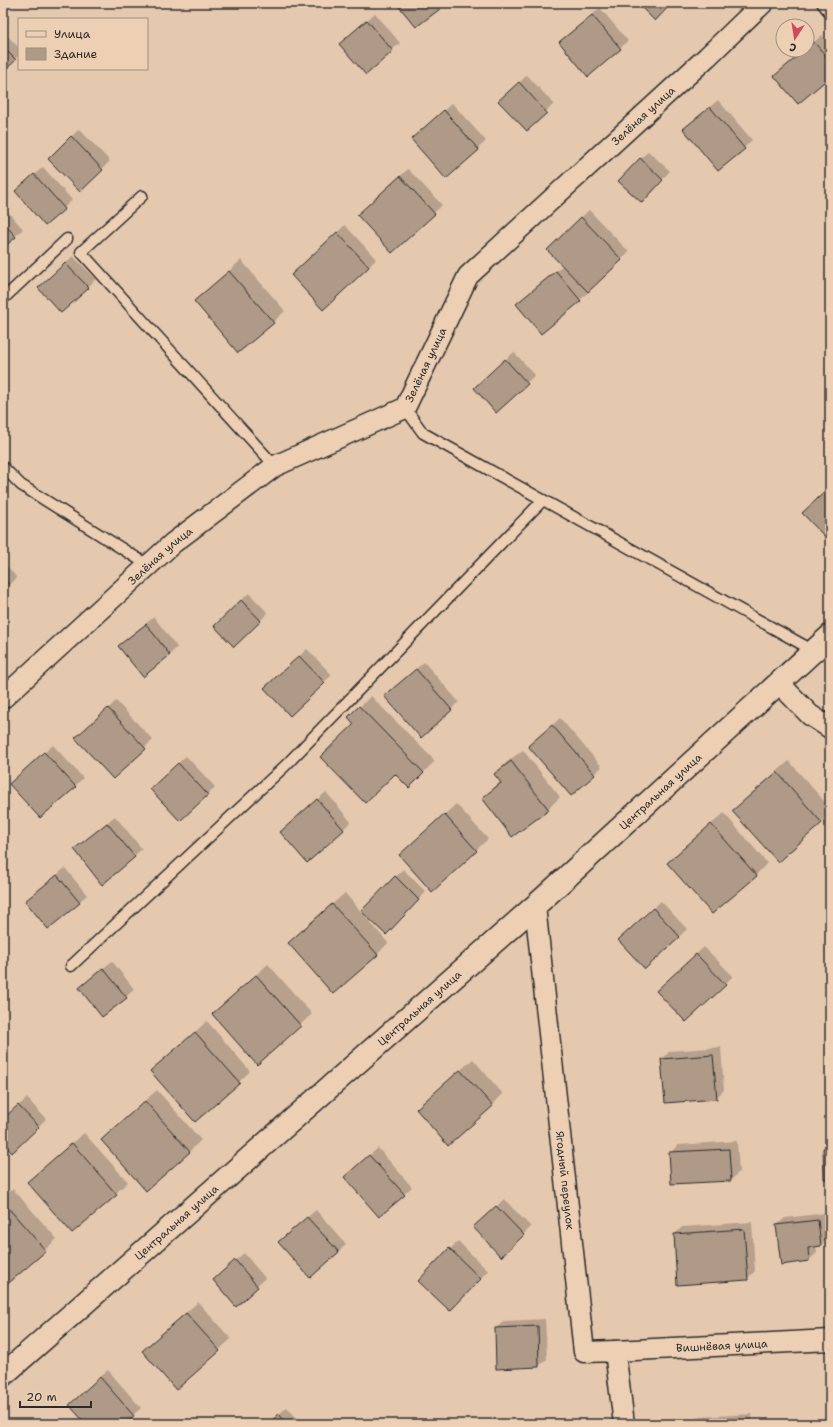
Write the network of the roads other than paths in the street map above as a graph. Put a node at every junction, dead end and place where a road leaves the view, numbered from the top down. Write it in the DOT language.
graph roads {
  1 [pos="763,3"];
  2 [pos="822,3"];
  3 [pos="830,13"];
  4 [pos="142,196"];
  5 [pos="67,239"];
  6 [pos="3,299"];
  7 [pos="406,408"];
  8 [pos="275,466"];
  9 [pos="3,467"];
  10 [pos="543,500"];
  11 [pos="148,565"];
  12 [pos="830,636"];
  13 [pos="814,650"];
  14 [pos="779,683"];
  15 [pos="3,698"];
  16 [pos="830,728"];
  17 [pos="535,906"];
  18 [pos="71,966"];
  19 [pos="830,1340"];
  20 [pos="615,1351"];
  21 [pos="3,1375"];
  22 [pos="624,1424"];
  1 -- 7 [label="street, Зелёная улица"];
  2 -- 3 [label="lane"];
  4 -- 8 [label="lane"];
  5 -- 6 [label="lane"];
  7 -- 8 [label="street, Зелёная улица"];
  7 -- 10 [label="lane"];
  8 -- 11 [label="street, Зелёная улица"];
  9 -- 11 [label="lane"];
  10 -- 13 [label="lane"];
  10 -- 18 [label="lane"];
  11 -- 15 [label="street, Зелёная улица"];
  12 -- 13 [label="street, Центральная улица"];
  13 -- 14 [label="street, Центральная улица"];
  14 -- 16 [label="street"];
  14 -- 17 [label="street, Центральная улица"];
  17 -- 20 [label="street, Ягодный переулок"];
  17 -- 21 [label="street, Центральная улица"];
  19 -- 20 [label="street, Вишнёвая улица"];
  20 -- 22 [label="street"];
}
